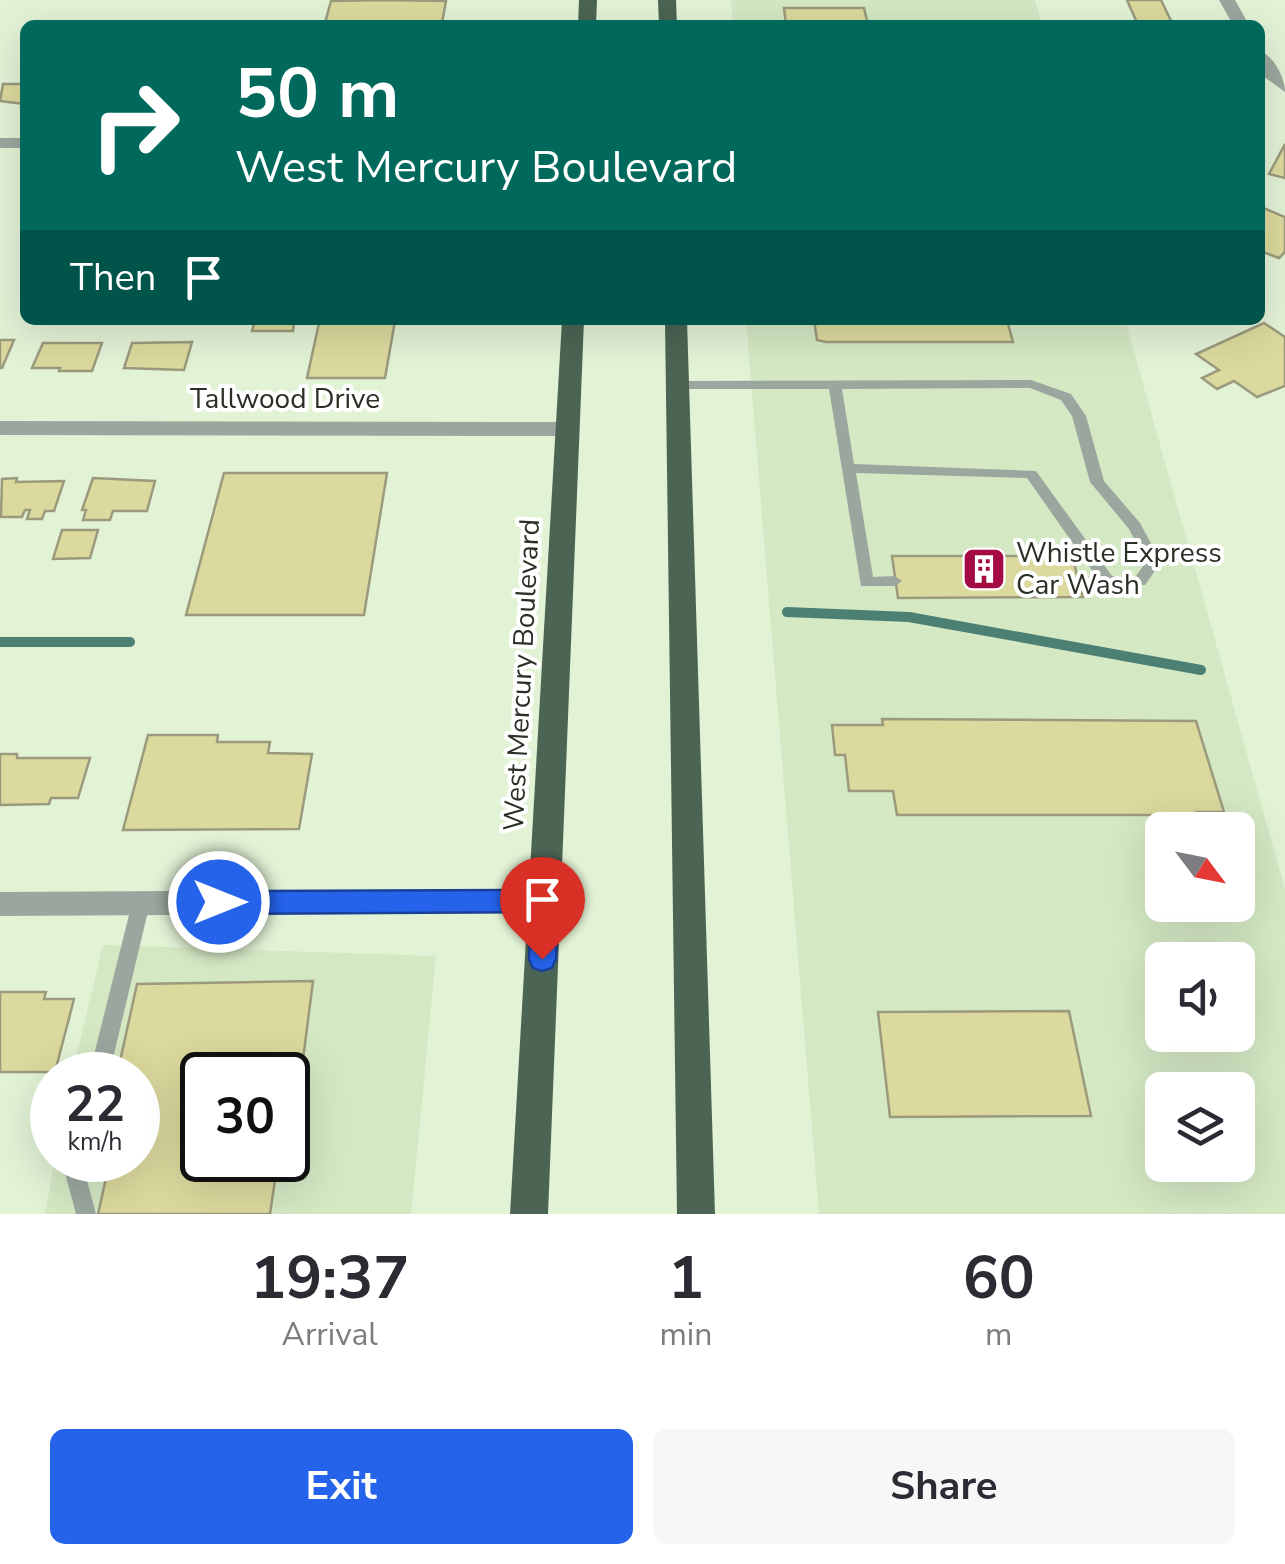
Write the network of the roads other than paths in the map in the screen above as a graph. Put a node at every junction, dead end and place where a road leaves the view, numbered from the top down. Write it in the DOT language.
graph roads {
  1 [pos="1265,64"];
  2 [pos="1285,87"];
  3 [pos="573,325"];
  4 [pos="676,325"];
  5 [pos="835,384"];
  6 [pos="678,385"];
  7 [pos="0,428"];
  8 [pos="569,428"];
  9 [pos="849,468"];
  10 [pos="895,581"];
  11 [pos="1078,581"];
  12 [pos="1108,581"];
  13 [pos="545,901"];
  14 [pos="142,903"];
  15 [pos="0,904"];
  16 [pos="105,1052"];
  17 [pos="77,1182"];
  18 [pos="86,1214"];
  19 [pos="529,1214"];
  20 [pos="696,1214"];
  1 -- 2 [label="street"];
  3 -- 8 [label="highway, West Mercury Boulevard"];
  4 -- 6 [label="highway"];
  5 -- 6 [label="lane"];
  5 -- 9 [label="lane"];
  5 -- 12 [label="lane"];
  6 -- 20 [label="highway"];
  7 -- 8 [label="street, Tallwood Drive"];
  8 -- 13 [label="highway, West Mercury Boulevard"];
  9 -- 10 [label="lane"];
  9 -- 12 [label="lane"];
  11 -- 12 [label="lane"];
  13 -- 14 [label="street"];
  13 -- 19 [label="highway, West Mercury Boulevard"];
  14 -- 15 [label="street"];
  14 -- 16 [label="lane"];
  17 -- 18 [label="lane"];
}
